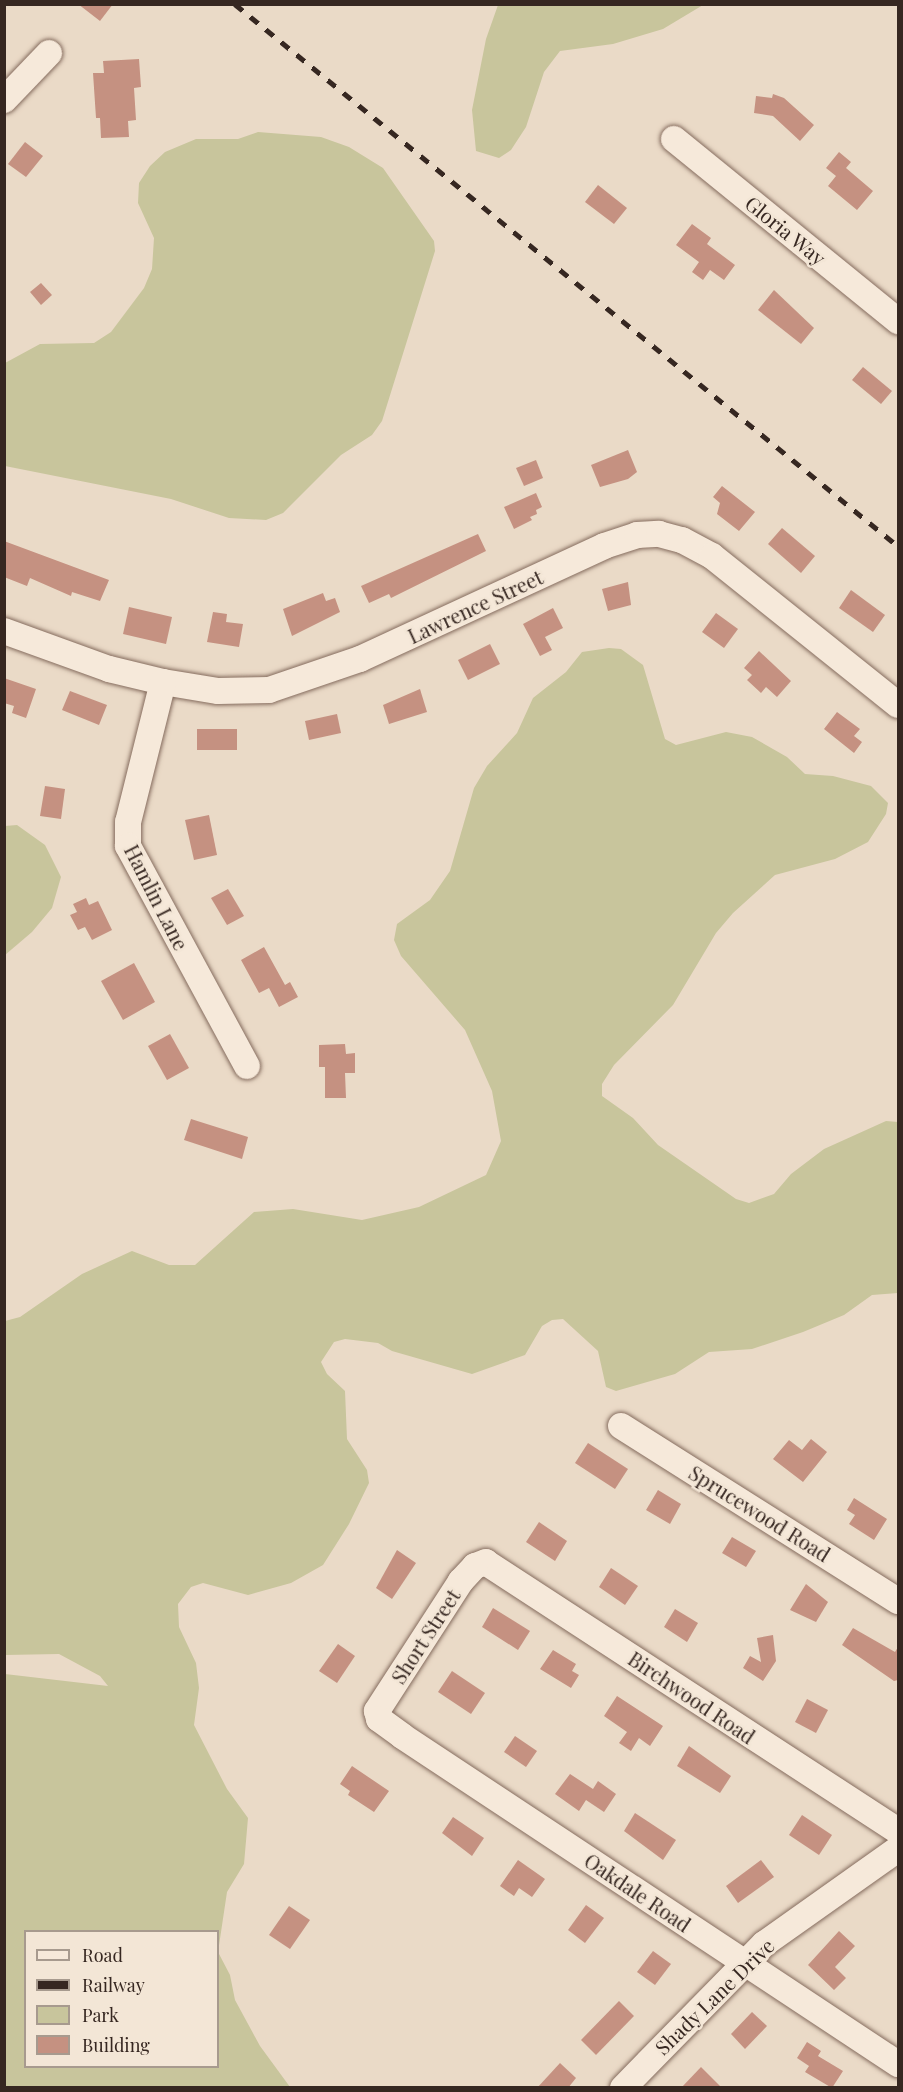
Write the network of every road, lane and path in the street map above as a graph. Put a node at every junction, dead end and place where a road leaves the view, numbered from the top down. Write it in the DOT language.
graph roads {
  1 [pos="49,53"];
  2 [pos="4,100"];
  3 [pos="674,139"];
  4 [pos="898,321"];
  5 [pos="4,631"];
  6 [pos="163,682"];
  7 [pos="898,705"];
  8 [pos="247,1066"];
  9 [pos="621,1426"];
  10 [pos="486,1562"];
  11 [pos="898,1601"];
  12 [pos="379,1719"];
  13 [pos="898,1831"];
  14 [pos="898,1849"];
  15 [pos="743,1962"];
  16 [pos="898,2064"];
  17 [pos="623,2088"];
  1 -- 2 [label="street"];
  3 -- 4 [label="street, Gloria Way"];
  5 -- 6 [label="street, Lawrence Street"];
  6 -- 7 [label="street, Lawrence Street"];
  6 -- 8 [label="street, Hamlin Lane"];
  9 -- 11 [label="street, Sprucewood Road"];
  10 -- 12 [label="street, Short Street"];
  10 -- 13 [label="street, Birchwood Road"];
  12 -- 15 [label="street, Oakdale Road"];
  14 -- 15 [label="street, Shady Lane Drive"];
  15 -- 16 [label="street, Oakdale Road"];
  15 -- 17 [label="street, Shady Lane Drive"];
}
